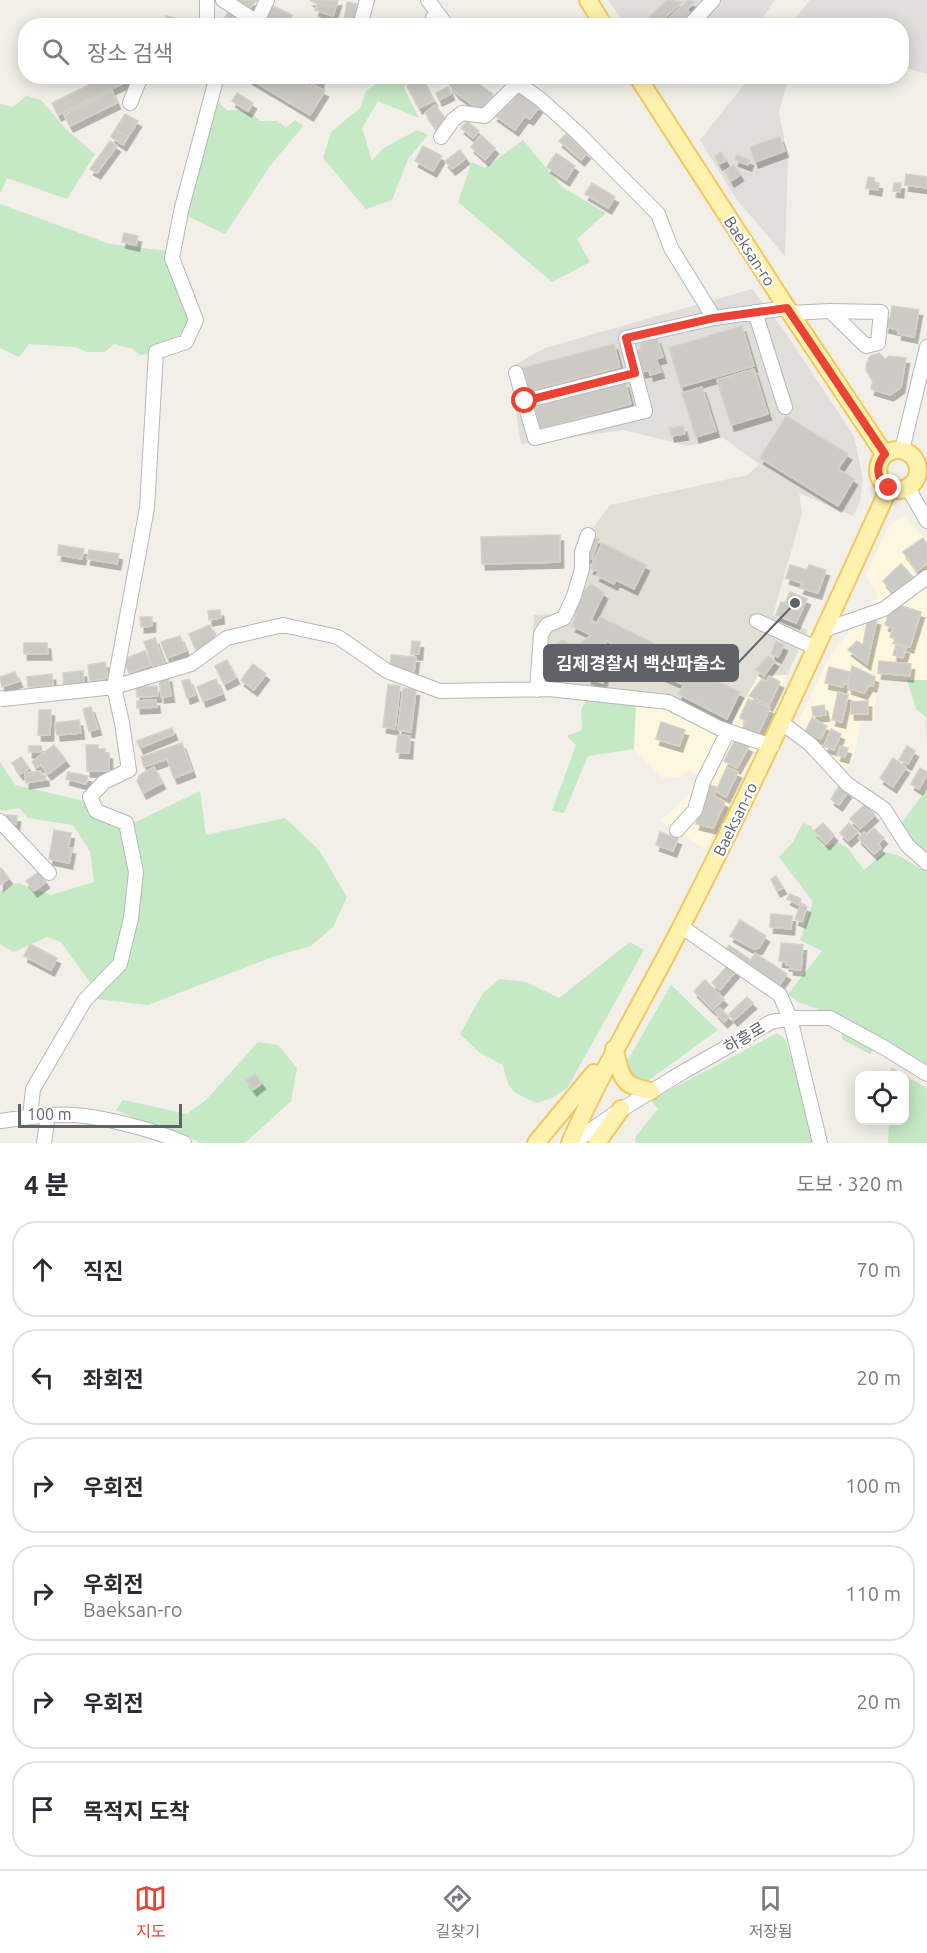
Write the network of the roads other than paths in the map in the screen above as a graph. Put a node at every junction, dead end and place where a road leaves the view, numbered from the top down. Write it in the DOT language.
graph roads {
  1 [pos="207,0"];
  2 [pos="223,0"];
  3 [pos="267,0"];
  4 [pos="367,0"];
  5 [pos="588,0"];
  6 [pos="713,0"];
  7 [pos="432,5"];
  8 [pos="207,18"];
  9 [pos="249,18"];
  10 [pos="260,18"];
  11 [pos="362,18"];
  12 [pos="441,18"];
  13 [pos="599,18"];
  14 [pos="696,18"];
  15 [pos="138,84"];
  16 [pos="214,84"];
  17 [pos="510,84"];
  18 [pos="519,84"];
  19 [pos="643,84"];
  20 [pos="130,103"];
  21 [pos="441,137"];
  22 [pos="789,310"];
  23 [pos="830,311"];
  24 [pos="755,312"];
  25 [pos="714,318"];
  26 [pos="927,347"];
  27 [pos="516,373"];
  28 [pos="635,373"];
  29 [pos="525,401"];
  30 [pos="785,407"];
  31 [pos="902,450"];
  32 [pos="885,454"];
  33 [pos="889,488"];
  34 [pos="908,488"];
  35 [pos="927,521"];
  36 [pos="588,535"];
  37 [pos="927,577"];
  38 [pos="757,621"];
  39 [pos="824,630"];
  40 [pos="816,648"];
  41 [pos="114,687"];
  42 [pos="537,690"];
  43 [pos="0,698"];
  44 [pos="782,723"];
  45 [pos="728,731"];
  46 [pos="772,746"];
  47 [pos="0,821"];
  48 [pos="677,830"];
  49 [pos="927,863"];
  50 [pos="49,873"];
  51 [pos="682,927"];
  52 [pos="790,1018"];
  53 [pos="614,1049"];
  54 [pos="927,1074"];
  55 [pos="651,1091"];
  56 [pos="621,1109"];
  57 [pos="48,1116"];
  58 [pos="30,1117"];
  59 [pos="0,1121"];
  60 [pos="44,1143"];
  61 [pos="184,1143"];
  62 [pos="536,1143"];
  63 [pos="571,1143"];
  64 [pos="597,1143"];
  65 [pos="820,1143"];
  1 -- 8 [label="street"];
  2 -- 9 [label="street"];
  3 -- 10 [label="street"];
  4 -- 11 [label="street"];
  5 -- 13 [label="main road"];
  6 -- 14 [label="street"];
  7 -- 12 [label="street"];
  15 -- 20 [label="street"];
  16 -- 41 [label="street"];
  17 -- 21 [label="street"];
  18 -- 25 [label="street"];
  19 -- 22 [label="main road, Baeksan-ro"];
  22 -- 23 [label="street"];
  22 -- 24 [label="street"];
  22 -- 32 [label="main road, Baeksan-ro"];
  24 -- 25 [label="street"];
  24 -- 30 [label="street"];
  25 -- 28 [label="street"];
  26 -- 31 [label="street"];
  27 -- 29 [label="street"];
  28 -- 29 [label="street"];
  28 -- 29 [label="street"];
  31 -- 32 [label="main road"];
  31 -- 34 [label="main road"];
  32 -- 33 [label="main road"];
  33 -- 34 [label="main road"];
  33 -- 39 [label="main road, Baeksan-ro"];
  34 -- 35 [label="street"];
  36 -- 42 [label="street"];
  37 -- 39 [label="street"];
  38 -- 40 [label="street"];
  39 -- 40 [label="main road, Baeksan-ro"];
  40 -- 44 [label="main road, Baeksan-ro"];
  41 -- 42 [label="street"];
  41 -- 43 [label="street"];
  41 -- 58 [label="street"];
  42 -- 45 [label="street"];
  44 -- 46 [label="main road, Baeksan-ro"];
  44 -- 49 [label="street"];
  45 -- 46 [label="street"];
  45 -- 48 [label="street"];
  46 -- 51 [label="main road, Baeksan-ro"];
  47 -- 50 [label="street"];
  51 -- 52 [label="street"];
  51 -- 53 [label="main road, Baeksan-ro"];
  52 -- 54 [label="street, 하흥로"];
  52 -- 55 [label="street, 하흥로"];
  52 -- 65 [label="street"];
  53 -- 55 [label="main road"];
  53 -- 62 [label="main road"];
  53 -- 63 [label="main road, Baeksan-ro"];
  55 -- 56 [label="street, 하흥로"];
  56 -- 63 [label="street, 하흥로"];
  56 -- 64 [label="main road"];
  57 -- 58 [label="street"];
  57 -- 60 [label="street"];
  57 -- 61 [label="street"];
  58 -- 59 [label="street"];
}
